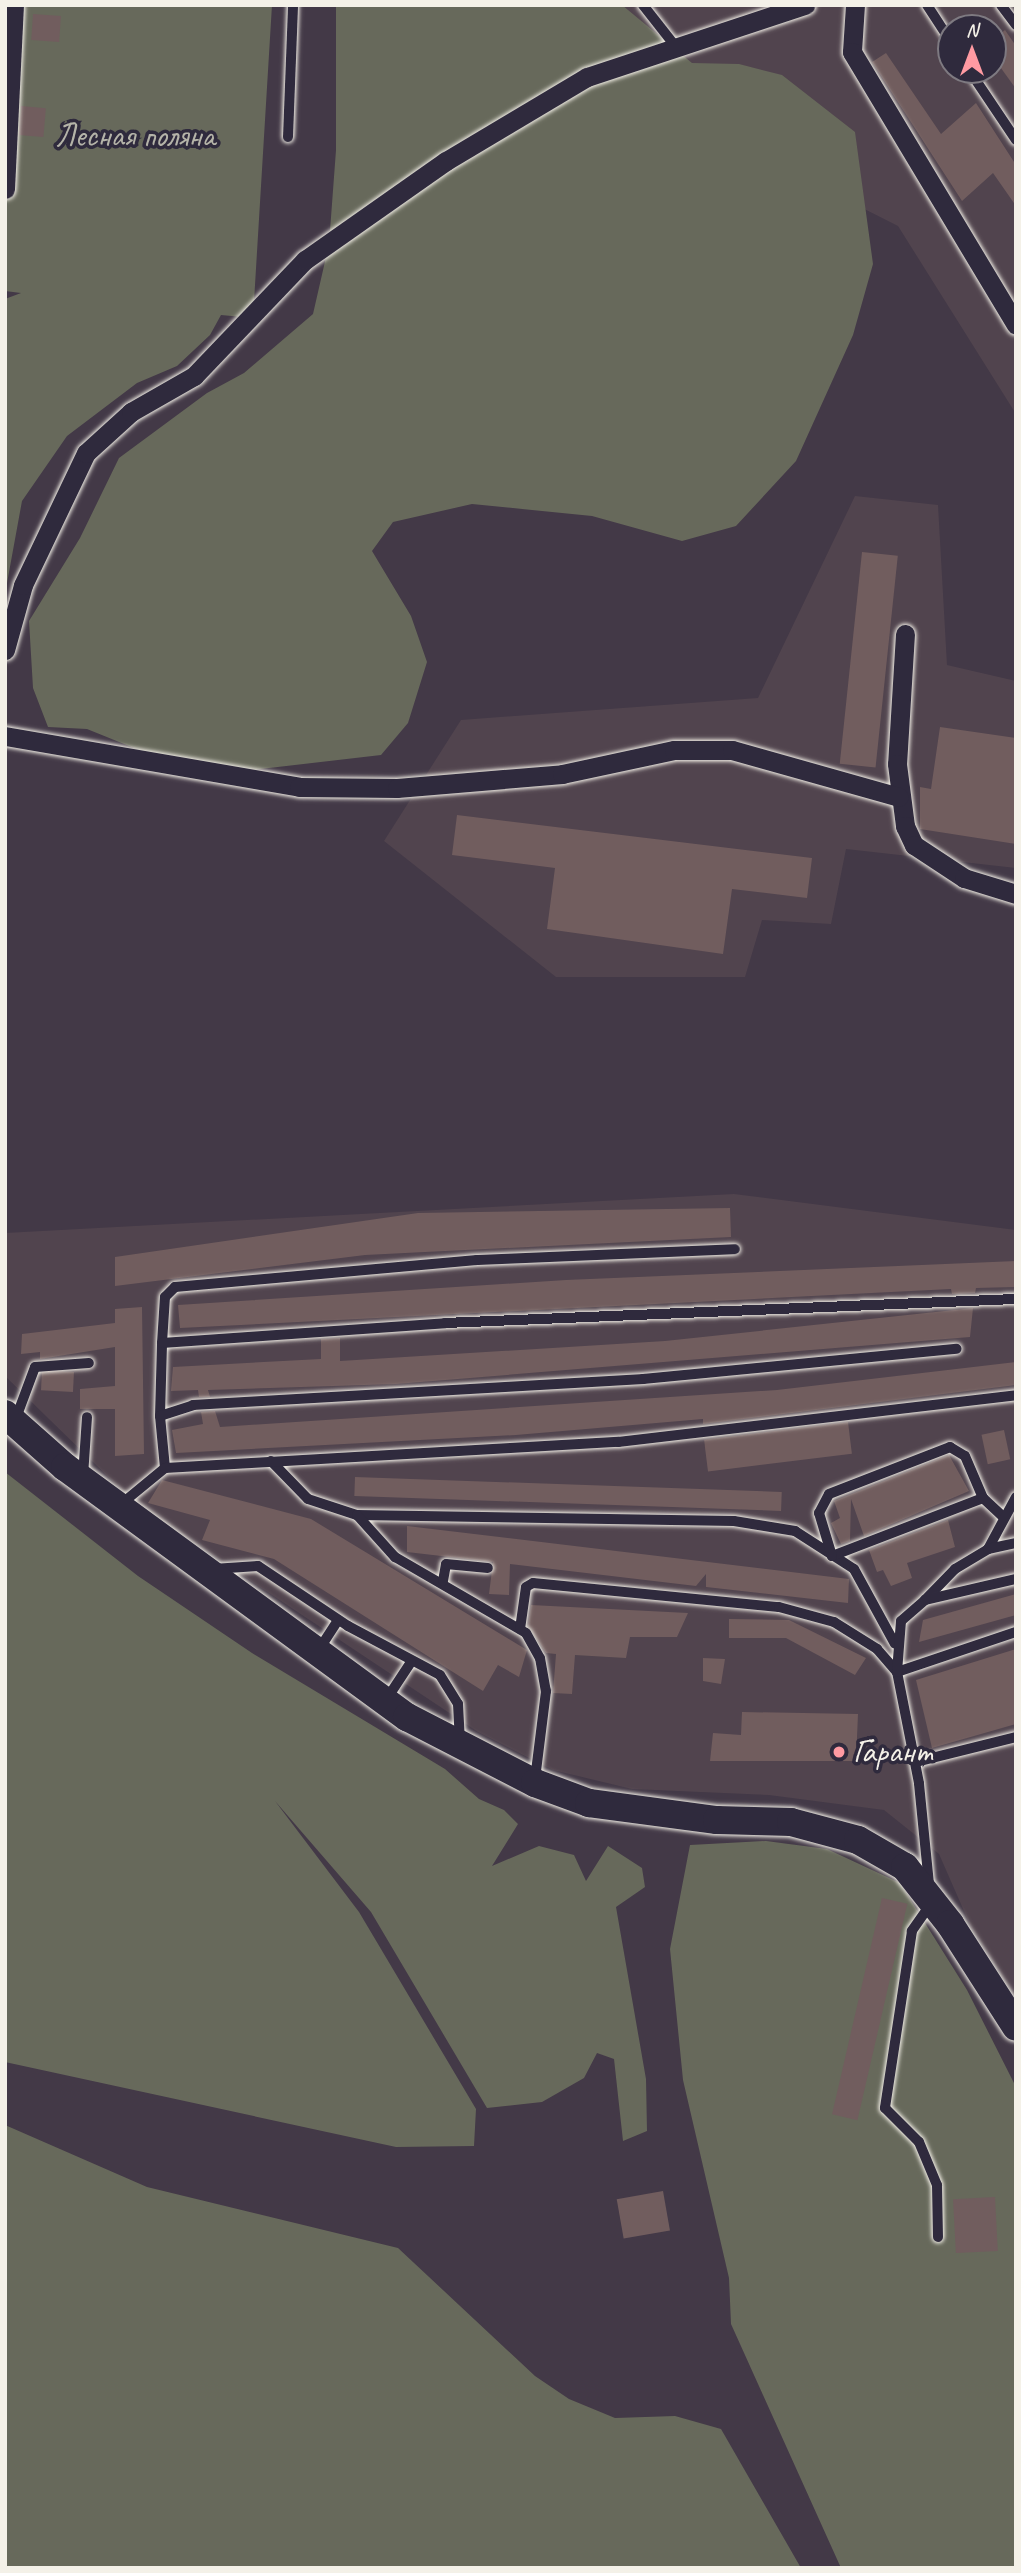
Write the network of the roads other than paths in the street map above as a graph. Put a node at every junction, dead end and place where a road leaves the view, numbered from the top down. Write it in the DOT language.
graph roads {
  1 [pos="14,5"];
  2 [pos="293,5"];
  3 [pos="642,5"];
  4 [pos="855,5"];
  5 [pos="1001,5"];
  6 [pos="799,6"];
  7 [pos="759,12"];
  8 [pos="1016,25"];
  9 [pos="676,47"];
  10 [pos="978,84"];
  11 [pos="288,137"];
  12 [pos="1016,140"];
  13 [pos="5,189"];
  14 [pos="1016,325"];
  15 [pos="905,634"];
  16 [pos="5,650"];
  17 [pos="5,736"];
  18 [pos="900,797"];
  19 [pos="1016,894"];
  20 [pos="736,1250"];
  21 [pos="1016,1299"];
  22 [pos="162,1343"];
  23 [pos="957,1349"];
  24 [pos="89,1363"];
  25 [pos="1016,1395"];
  26 [pos="160,1416"];
  27 [pos="87,1417"];
  28 [pos="10,1418"];
  29 [pos="271,1461"];
  30 [pos="165,1468"];
  31 [pos="83,1480"];
  32 [pos="1016,1497"];
  33 [pos="983,1498"];
  34 [pos="119,1506"];
  35 [pos="357,1515"];
  36 [pos="1002,1516"];
  37 [pos="1016,1543"];
  38 [pos="988,1549"];
  39 [pos="832,1556"];
  40 [pos="488,1568"];
  41 [pos="206,1570"];
  42 [pos="1016,1579"];
  43 [pos="443,1581"];
  44 [pos="925,1600"];
  45 [pos="338,1619"];
  46 [pos="520,1629"];
  47 [pos="1016,1632"];
  48 [pos="895,1644"];
  49 [pos="318,1651"];
  50 [pos="411,1661"];
  51 [pos="897,1672"];
  52 [pos="386,1701"];
  53 [pos="1016,1737"];
  54 [pos="461,1745"];
  55 [pos="916,1762"];
  56 [pos="535,1783"];
  57 [pos="932,1902"];
  58 [pos="1016,2028"];
  59 [pos="938,2236"];
  1 -- 13 [label="street"];
  2 -- 11 [label="lane"];
  3 -- 9 [label="lane"];
  4 -- 14 [label="street"];
  5 -- 8 [label="lane"];
  6 -- 7 [label="street"];
  7 -- 9 [label="street"];
  9 -- 16 [label="street"];
  10 -- 12 [label="lane"];
  15 -- 18 [label="street"];
  17 -- 18 [label="street"];
  18 -- 19 [label="street"];
  20 -- 22 [label="lane"];
  21 -- 22 [label="lane"];
  22 -- 26 [label="lane"];
  23 -- 26 [label="lane"];
  24 -- 28 [label="lane"];
  25 -- 29 [label="lane"];
  26 -- 30 [label="lane"];
  27 -- 31 [label="lane"];
  28 -- 31 [label="street"];
  29 -- 30 [label="lane"];
  29 -- 35 [label="lane"];
  30 -- 34 [label="lane"];
  31 -- 34 [label="street"];
  32 -- 36 [label="lane"];
  33 -- 36 [label="lane"];
  33 -- 39 [label="lane"];
  33 -- 39 [label="lane"];
  34 -- 41 [label="street"];
  35 -- 39 [label="lane"];
  35 -- 43 [label="lane"];
  36 -- 38 [label="lane"];
  37 -- 38 [label="lane"];
  38 -- 44 [label="lane"];
  39 -- 48 [label="lane"];
  40 -- 43 [label="lane"];
  41 -- 45 [label="lane"];
  41 -- 49 [label="street"];
  42 -- 44 [label="lane"];
  43 -- 46 [label="lane"];
  44 -- 48 [label="lane"];
  45 -- 49 [label="lane"];
  45 -- 50 [label="lane"];
  46 -- 51 [label="lane"];
  46 -- 56 [label="lane"];
  47 -- 51 [label="lane"];
  48 -- 51 [label="lane"];
  49 -- 52 [label="street"];
  50 -- 52 [label="lane"];
  50 -- 54 [label="lane"];
  51 -- 55 [label="lane"];
  52 -- 54 [label="street"];
  53 -- 55 [label="lane"];
  54 -- 56 [label="street"];
  55 -- 57 [label="lane"];
  56 -- 57 [label="street"];
  57 -- 58 [label="street"];
  57 -- 59 [label="lane"];
}
